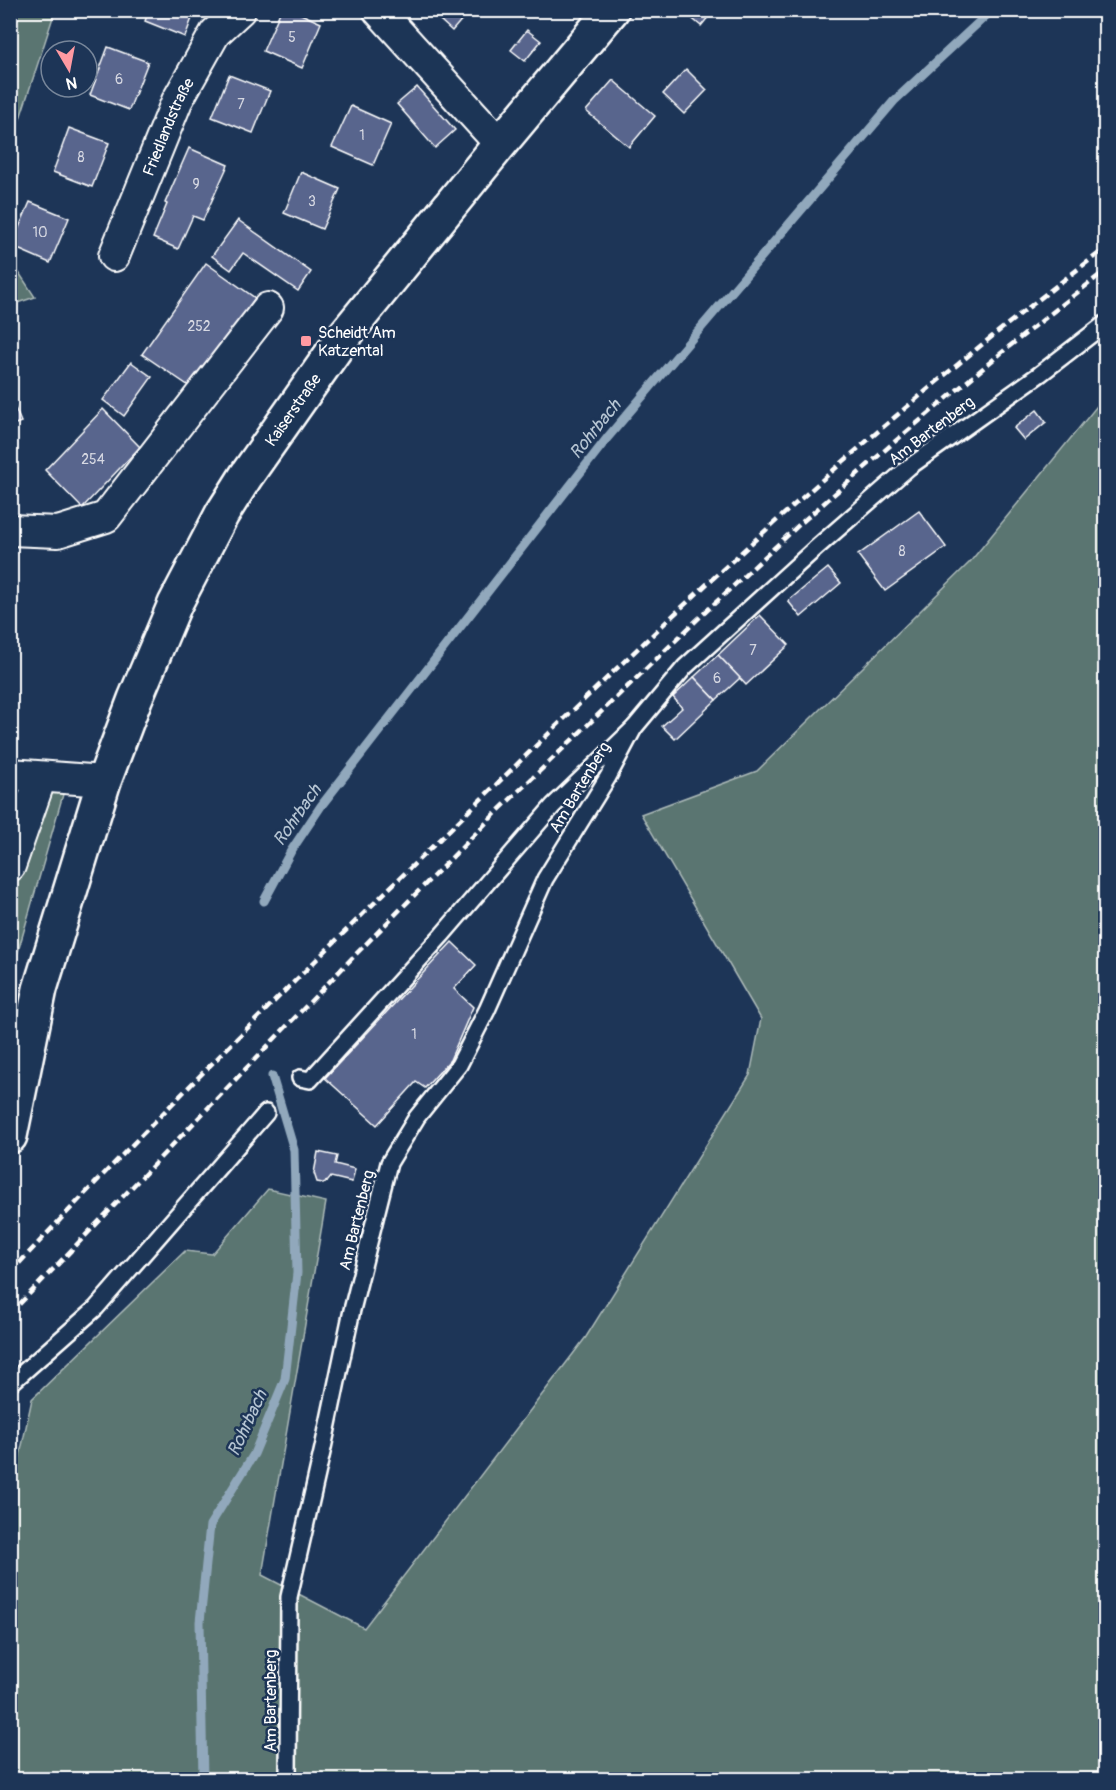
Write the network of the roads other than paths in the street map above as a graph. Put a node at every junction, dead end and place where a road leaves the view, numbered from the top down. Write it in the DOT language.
graph roads {
  1 [pos="240,10"];
  2 [pos="612,10"];
  3 [pos="383,13"];
  4 [pos="500,144"];
  5 [pos="114,256"];
  6 [pos="268,308"];
  7 [pos="1106,323"];
  8 [pos="10,530"];
  9 [pos="634,728"];
  10 [pos="10,774"];
  11 [pos="41,777"];
  12 [pos="104,781"];
  13 [pos="10,866"];
  14 [pos="300,1078"];
  15 [pos="266,1113"];
  16 [pos="10,1136"];
  17 [pos="10,1384"];
  18 [pos="288,1779"];
  1 -- 5 [label="street, Friedlandstraße"];
  2 -- 4 [label="main road, Kaiserstraße"];
  3 -- 4 [label="street"];
  4 -- 12 [label="main road, Kaiserstraße"];
  6 -- 8 [label="street"];
  7 -- 9 [label="lane, Am Bartenberg"];
  9 -- 14 [label="lane, Am Bartenberg"];
  9 -- 18 [label="lane, Am Bartenberg"];
  10 -- 11 [label="street"];
  11 -- 12 [label="street"];
  11 -- 13 [label="street"];
  12 -- 16 [label="main road, Kaiserstraße"];
  15 -- 17 [label="lane"];
}
